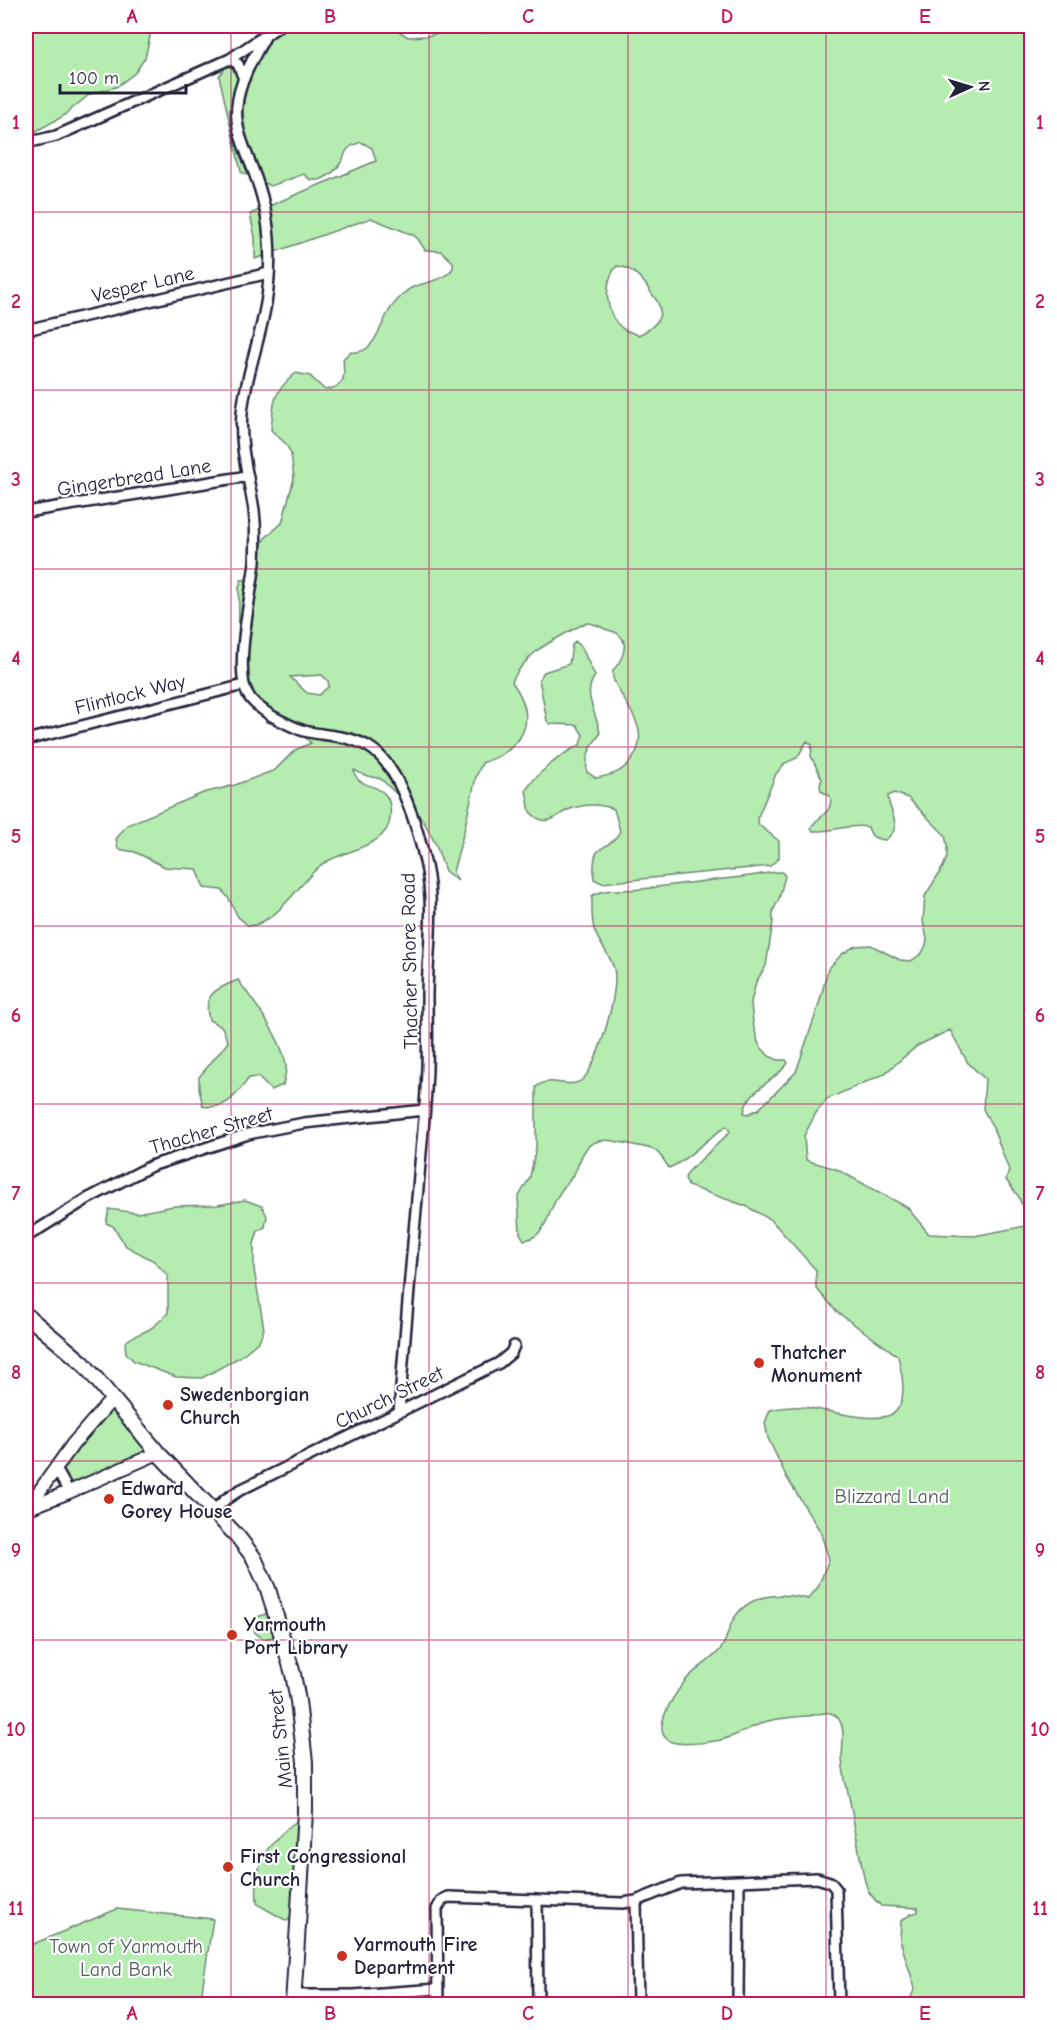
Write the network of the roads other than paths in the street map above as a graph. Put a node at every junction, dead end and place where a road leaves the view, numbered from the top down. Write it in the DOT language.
graph roads {
  1 [pos="279,26"];
  2 [pos="265,37"];
  3 [pos="230,59"];
  4 [pos="244,79"];
  5 [pos="26,143"];
  6 [pos="270,273"];
  7 [pos="26,330"];
  8 [pos="248,476"];
  9 [pos="26,512"];
  10 [pos="244,685"];
  11 [pos="26,740"];
  12 [pos="424,1110"];
  13 [pos="26,1237"];
  14 [pos="26,1314"];
  15 [pos="514,1346"];
  16 [pos="113,1398"];
  17 [pos="399,1412"];
  18 [pos="158,1453"];
  19 [pos="56,1469"];
  20 [pos="69,1492"];
  21 [pos="213,1511"];
  22 [pos="739,1881"];
  23 [pos="537,1900"];
  24 [pos="636,1900"];
  25 [pos="438,1989"];
  26 [pos="293,2000"];
  27 [pos="438,2004"];
  28 [pos="538,2004"];
  29 [pos="638,2004"];
  30 [pos="738,2004"];
  31 [pos="839,2004"];
  1 -- 2 [label="street"];
  2 -- 3 [label="street"];
  2 -- 4 [label="street"];
  3 -- 4 [label="street"];
  3 -- 5 [label="street"];
  4 -- 6 [label="street"];
  6 -- 7 [label="street, Vesper Lane"];
  6 -- 8 [label="street"];
  8 -- 9 [label="street, Gingerbread Lane"];
  8 -- 10 [label="street"];
  10 -- 11 [label="street, Flintlock Way"];
  10 -- 12 [label="street, Thacher Shore Road"];
  12 -- 13 [label="street, Thacher Street"];
  12 -- 17 [label="street, Thacher Shore Road"];
  14 -- 16 [label="main road, Main Street"];
  15 -- 17 [label="street, Church Street"];
  16 -- 18 [label="main road, Main Street"];
  16 -- 19 [label="street"];
  17 -- 21 [label="street, Church Street"];
  18 -- 20 [label="street"];
  18 -- 21 [label="main road, Main Street"];
  19 -- 20 [label="street"];
  19 -- 20 [label="street"];
  21 -- 26 [label="main road, Main Street"];
  22 -- 24 [label="street"];
  22 -- 30 [label="street"];
  22 -- 31 [label="street"];
  23 -- 24 [label="street"];
  23 -- 25 [label="street"];
  23 -- 28 [label="street"];
  24 -- 29 [label="street"];
  25 -- 26 [label="street"];
  25 -- 27 [label="street"];
}
